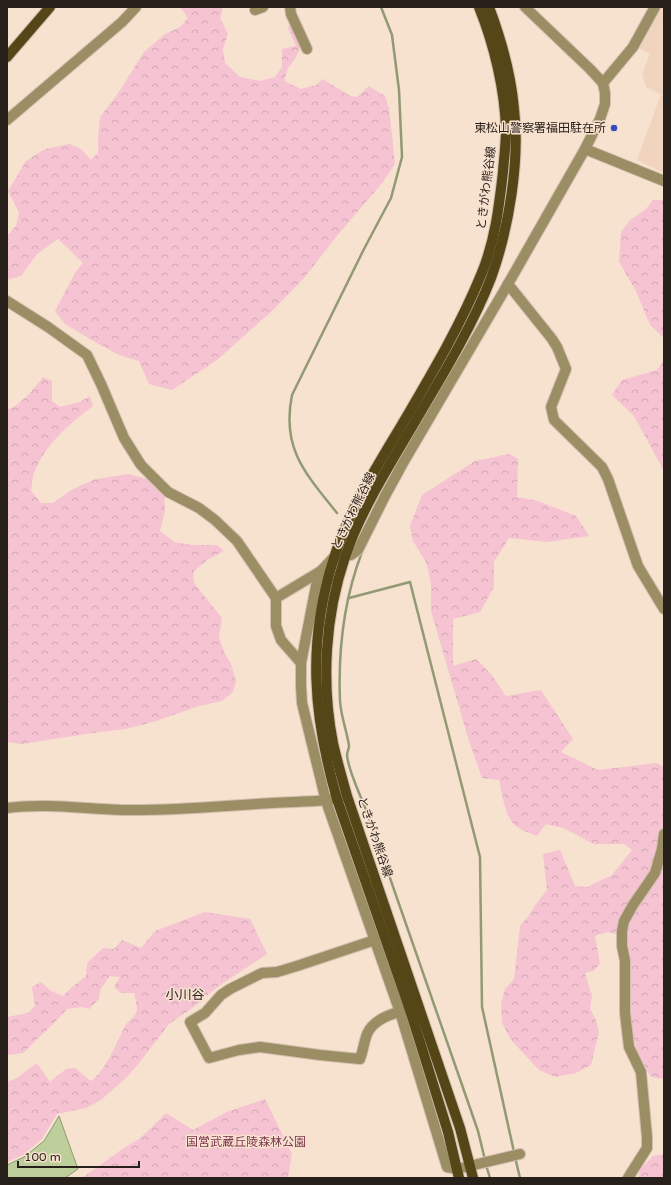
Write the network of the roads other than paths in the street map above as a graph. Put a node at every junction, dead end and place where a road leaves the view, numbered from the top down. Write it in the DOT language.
graph roads {
  1 [pos="50,7"];
  2 [pos="136,7"];
  3 [pos="290,7"];
  4 [pos="479,7"];
  5 [pos="489,7"];
  6 [pos="526,7"];
  7 [pos="655,7"];
  8 [pos="307,49"];
  9 [pos="7,57"];
  10 [pos="603,83"];
  11 [pos="7,120"];
  12 [pos="585,149"];
  13 [pos="664,181"];
  14 [pos="508,284"];
  15 [pos="7,301"];
  16 [pos="346,555"];
  17 [pos="334,557"];
  18 [pos="321,571"];
  19 [pos="276,598"];
  20 [pos="664,609"];
  21 [pos="301,663"];
  22 [pos="347,796"];
  23 [pos="337,799"];
  24 [pos="326,801"];
  25 [pos="7,808"];
  26 [pos="664,834"];
  27 [pos="375,940"];
  28 [pos="405,1011"];
  29 [pos="520,1154"];
  30 [pos="471,1166"];
  31 [pos="458,1173"];
  32 [pos="473,1178"];
  33 [pos="628,1178"];
  1 -- 9 [label="main road"];
  2 -- 11 [label="street"];
  3 -- 8 [label="street"];
  4 -- 17 [label="main road, ときがわ熊谷線"];
  5 -- 16 [label="main road, ときがわ熊谷線"];
  6 -- 10 [label="street"];
  7 -- 10 [label="street"];
  10 -- 12 [label="street"];
  12 -- 13 [label="street"];
  12 -- 14 [label="street"];
  14 -- 16 [label="street"];
  14 -- 20 [label="street"];
  15 -- 19 [label="street"];
  16 -- 17 [label="street"];
  16 -- 22 [label="main road, ときがわ熊谷線"];
  17 -- 18 [label="street"];
  17 -- 23 [label="main road, ときがわ熊谷線"];
  18 -- 19 [label="street"];
  18 -- 21 [label="street"];
  19 -- 21 [label="street"];
  21 -- 24 [label="street"];
  22 -- 23 [label="street"];
  22 -- 30 [label="main road, ときがわ熊谷線"];
  23 -- 24 [label="street"];
  23 -- 28 [label="main road, ときがわ熊谷線"];
  24 -- 25 [label="street"];
  24 -- 27 [label="street"];
  26 -- 33 [label="street"];
  27 -- 28 [label="street"];
  27 -- 28 [label="street"];
  28 -- 31 [label="main road, ときがわ熊谷線"];
  29 -- 30 [label="street"];
  30 -- 31 [label="street"];
  30 -- 32 [label="main road, ときがわ熊谷線"];
}
